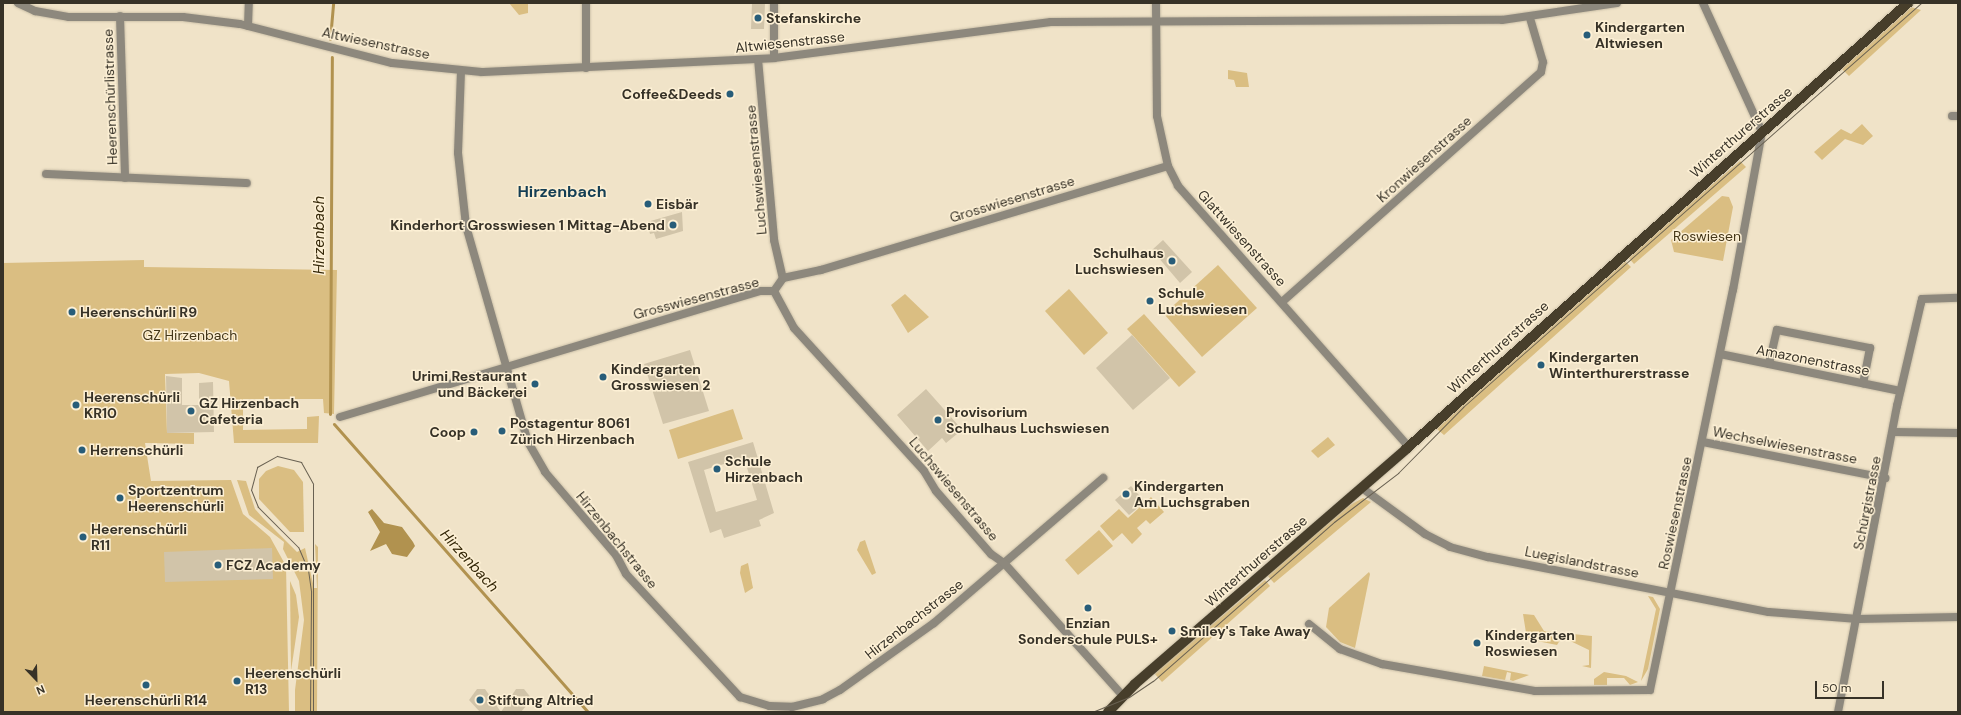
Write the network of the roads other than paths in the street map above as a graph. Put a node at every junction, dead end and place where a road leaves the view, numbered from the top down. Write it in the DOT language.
graph roads {
  1 [pos="18,3"];
  2 [pos="249,3"];
  3 [pos="586,3"];
  4 [pos="774,3"];
  5 [pos="1156,3"];
  6 [pos="1617,3"];
  7 [pos="1702,3"];
  8 [pos="1908,3"];
  9 [pos="120,16"];
  10 [pos="1530,18"];
  11 [pos="1156,19"];
  12 [pos="248,26"];
  13 [pos="774,58"];
  14 [pos="758,59"];
  15 [pos="586,68"];
  16 [pos="461,72"];
  17 [pos="1762,132"];
  18 [pos="1168,166"];
  19 [pos="46,174"];
  20 [pos="125,178"];
  21 [pos="247,183"];
  22 [pos="787,278"];
  23 [pos="774,291"];
  24 [pos="1958,298"];
  25 [pos="1282,302"];
  26 [pos="1720,354"];
  27 [pos="1769,364"];
  28 [pos="505,367"];
  29 [pos="1863,383"];
  30 [pos="1900,391"];
  31 [pos="340,417"];
  32 [pos="1894,432"];
  33 [pos="1958,433"];
  34 [pos="1703,442"];
  35 [pos="1409,447"];
  36 [pos="1103,478"];
  37 [pos="1885,478"];
  38 [pos="1362,488"];
  39 [pos="1004,563"];
  40 [pos="1671,593"];
  41 [pos="1958,617"];
  42 [pos="1858,619"];
  43 [pos="1309,624"];
  44 [pos="1123,696"];
  45 [pos="1108,712"];
  46 [pos="1838,712"];
  1 -- 9 [label="street, Altwiesenstrasse"];
  2 -- 12 [label="street"];
  3 -- 15 [label="street"];
  4 -- 13 [label="street"];
  5 -- 11 [label="street, Glattwiesenstrasse"];
  6 -- 10 [label="street, Altwiesenstrasse"];
  7 -- 17 [label="street"];
  8 -- 17 [label="main road, Winterthurerstrasse"];
  9 -- 12 [label="street, Altwiesenstrasse"];
  9 -- 20 [label="street, Heerenschürlistrasse"];
  10 -- 11 [label="street, Altwiesenstrasse"];
  10 -- 25 [label="street, Kronwiesenstrasse"];
  11 -- 13 [label="street, Altwiesenstrasse"];
  11 -- 18 [label="street, Glattwiesenstrasse"];
  12 -- 16 [label="street, Altwiesenstrasse"];
  13 -- 14 [label="street, Altwiesenstrasse"];
  14 -- 15 [label="street, Altwiesenstrasse"];
  14 -- 22 [label="street, Luchswiesenstrasse"];
  15 -- 16 [label="street, Altwiesenstrasse"];
  16 -- 28 [label="street, Hirzenbachstrasse"];
  17 -- 26 [label="street, Roswiesenstrasse"];
  17 -- 35 [label="main road, Winterthurerstrasse"];
  18 -- 22 [label="street, Grosswiesenstrasse"];
  18 -- 25 [label="street, Glattwiesenstrasse"];
  19 -- 20 [label="street, Heerenschürlistrasse"];
  20 -- 21 [label="street, Heerenschürlistrasse"];
  22 -- 23 [label="street, Grosswiesenstrasse"];
  23 -- 28 [label="street, Grosswiesenstrasse"];
  23 -- 39 [label="street, Luchswiesenstrasse"];
  24 -- 30 [label="street, Schürgistrasse"];
  25 -- 35 [label="street, Glattwiesenstrasse"];
  26 -- 27 [label="street, Amazonenstrasse"];
  26 -- 34 [label="street, Roswiesenstrasse"];
  27 -- 29 [label="street, Amazonenstrasse"];
  27 -- 29 [label="street"];
  28 -- 31 [label="street, Grosswiesenstrasse"];
  28 -- 39 [label="street, Hirzenbachstrasse"];
  29 -- 30 [label="street, Amazonenstrasse"];
  30 -- 32 [label="street, Schürgistrasse"];
  32 -- 33 [label="street"];
  32 -- 37 [label="street, Schürgistrasse"];
  34 -- 37 [label="street, Wechselwiesenstrasse"];
  34 -- 40 [label="street, Roswiesenstrasse"];
  35 -- 38 [label="main road, Winterthurerstrasse"];
  36 -- 39 [label="street, Hirzenbachstrasse"];
  37 -- 42 [label="street, Schürgistrasse"];
  38 -- 40 [label="street, Luegislandstrasse"];
  38 -- 44 [label="main road, Winterthurerstrasse"];
  39 -- 44 [label="street, Luchswiesenstrasse"];
  40 -- 42 [label="street, Luegislandstrasse"];
  40 -- 43 [label="street, Roswiesenstrasse"];
  41 -- 42 [label="street, Luegislandstrasse"];
  42 -- 46 [label="street, Schürgistrasse"];
  44 -- 45 [label="main road, Winterthurerstrasse"];
}
